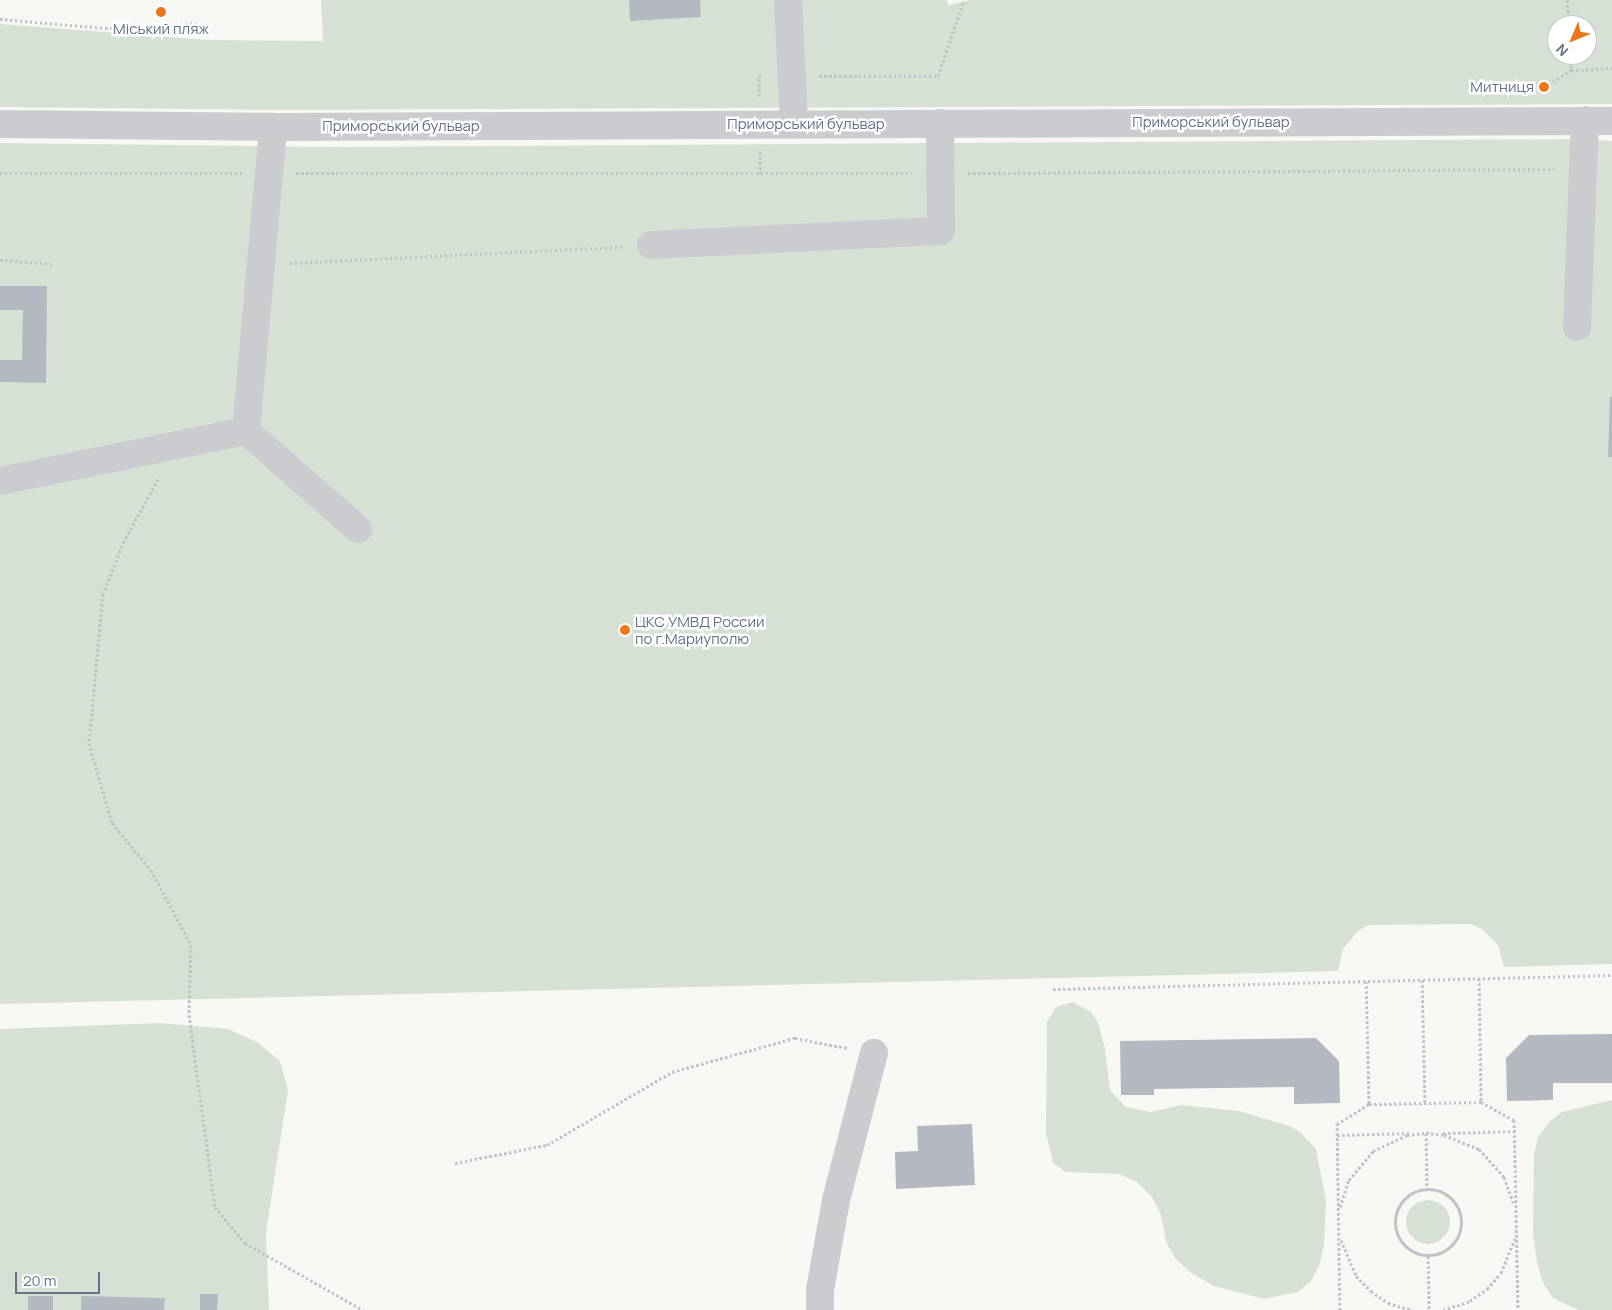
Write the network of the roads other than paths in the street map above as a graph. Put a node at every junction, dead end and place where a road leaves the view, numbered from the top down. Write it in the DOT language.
graph roads {
  1 [pos="788,0"];
  2 [pos="1585,120"];
  3 [pos="1612,121"];
  4 [pos="0,124"];
  5 [pos="794,124"];
  6 [pos="940,124"];
  7 [pos="273,127"];
  8 [pos="651,245"];
  9 [pos="1577,327"];
  10 [pos="246,431"];
  11 [pos="0,481"];
  12 [pos="358,529"];
  13 [pos="874,1053"];
  14 [pos="820,1310"];
  1 -- 5 [label="street"];
  2 -- 3 [label="street, Приморський бульвар"];
  2 -- 6 [label="street, Приморський бульвар"];
  2 -- 9 [label="street"];
  4 -- 7 [label="street, Приморський бульвар"];
  5 -- 6 [label="street, Приморський бульвар"];
  5 -- 7 [label="street, Приморський бульвар"];
  6 -- 8 [label="street"];
  7 -- 10 [label="street"];
  10 -- 11 [label="street"];
  10 -- 12 [label="street"];
  13 -- 14 [label="street"];
}
